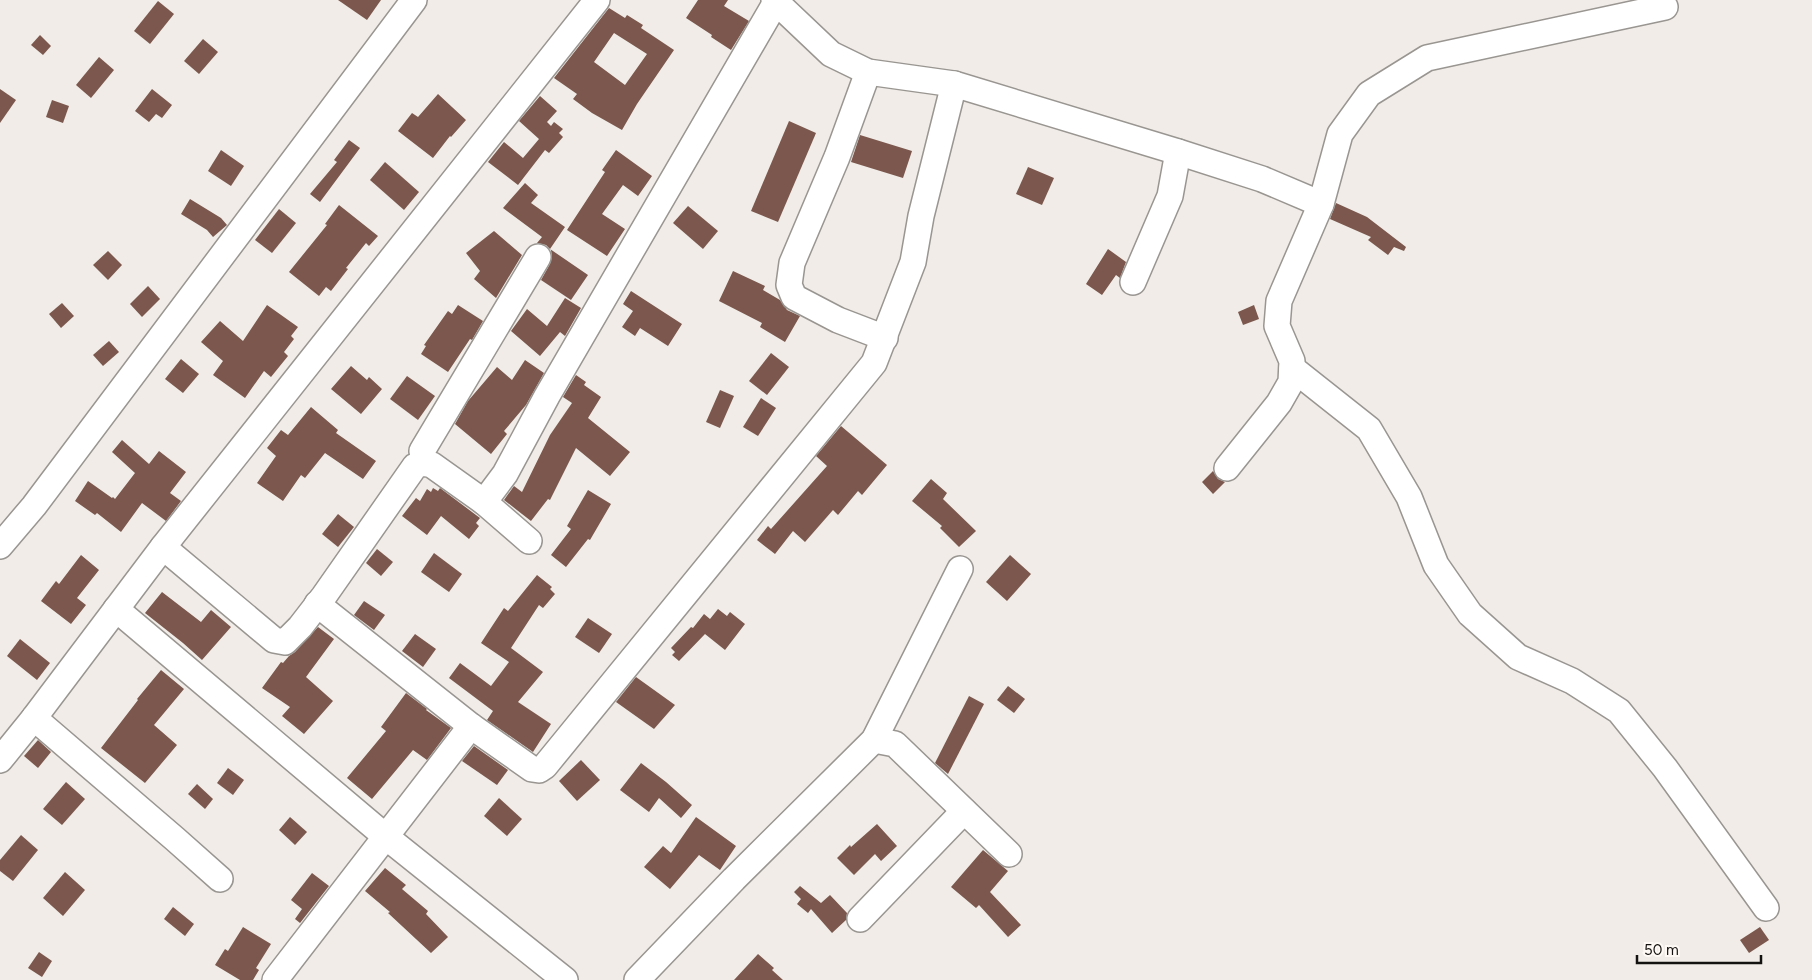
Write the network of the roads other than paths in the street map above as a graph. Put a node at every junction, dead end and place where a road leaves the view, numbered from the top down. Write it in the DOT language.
graph roads {
  1 [pos="414,0"];
  2 [pos="597,0"];
  3 [pos="775,1"];
  4 [pos="1665,7"];
  5 [pos="868,72"];
  6 [pos="954,84"];
  7 [pos="1178,152"];
  8 [pos="1321,204"];
  9 [pos="538,257"];
  10 [pos="1133,282"];
  11 [pos="885,338"];
  12 [pos="1292,368"];
  13 [pos="424,462"];
  14 [pos="1227,468"];
  15 [pos="484,502"];
  16 [pos="529,541"];
  17 [pos="0,546"];
  18 [pos="163,548"];
  19 [pos="960,569"];
  20 [pos="317,604"];
  21 [pos="116,609"];
  22 [pos="34,718"];
  23 [pos="471,726"];
  24 [pos="874,740"];
  25 [pos="0,760"];
  26 [pos="964,811"];
  27 [pos="385,836"];
  28 [pos="1009,854"];
  29 [pos="220,879"];
  30 [pos="1766,908"];
  31 [pos="860,919"];
  32 [pos="275,980"];
  33 [pos="565,980"];
  34 [pos="637,980"];
  1 -- 17 [label="street"];
  2 -- 18 [label="street"];
  3 -- 5 [label="street"];
  3 -- 15 [label="street"];
  4 -- 8 [label="street"];
  5 -- 6 [label="street"];
  5 -- 11 [label="street"];
  6 -- 7 [label="street"];
  6 -- 11 [label="street"];
  7 -- 8 [label="street"];
  7 -- 10 [label="street"];
  8 -- 12 [label="street"];
  9 -- 13 [label="street"];
  11 -- 23 [label="street"];
  12 -- 14 [label="street"];
  12 -- 30 [label="street"];
  13 -- 15 [label="street"];
  13 -- 20 [label="street"];
  15 -- 16 [label="street"];
  18 -- 20 [label="street"];
  18 -- 21 [label="street"];
  19 -- 24 [label="street"];
  20 -- 23 [label="street"];
  21 -- 22 [label="street"];
  21 -- 27 [label="street"];
  22 -- 25 [label="street"];
  22 -- 29 [label="street"];
  23 -- 27 [label="street"];
  24 -- 26 [label="street"];
  24 -- 34 [label="street"];
  26 -- 28 [label="street"];
  26 -- 31 [label="street"];
  27 -- 32 [label="street"];
  27 -- 33 [label="street"];
}
